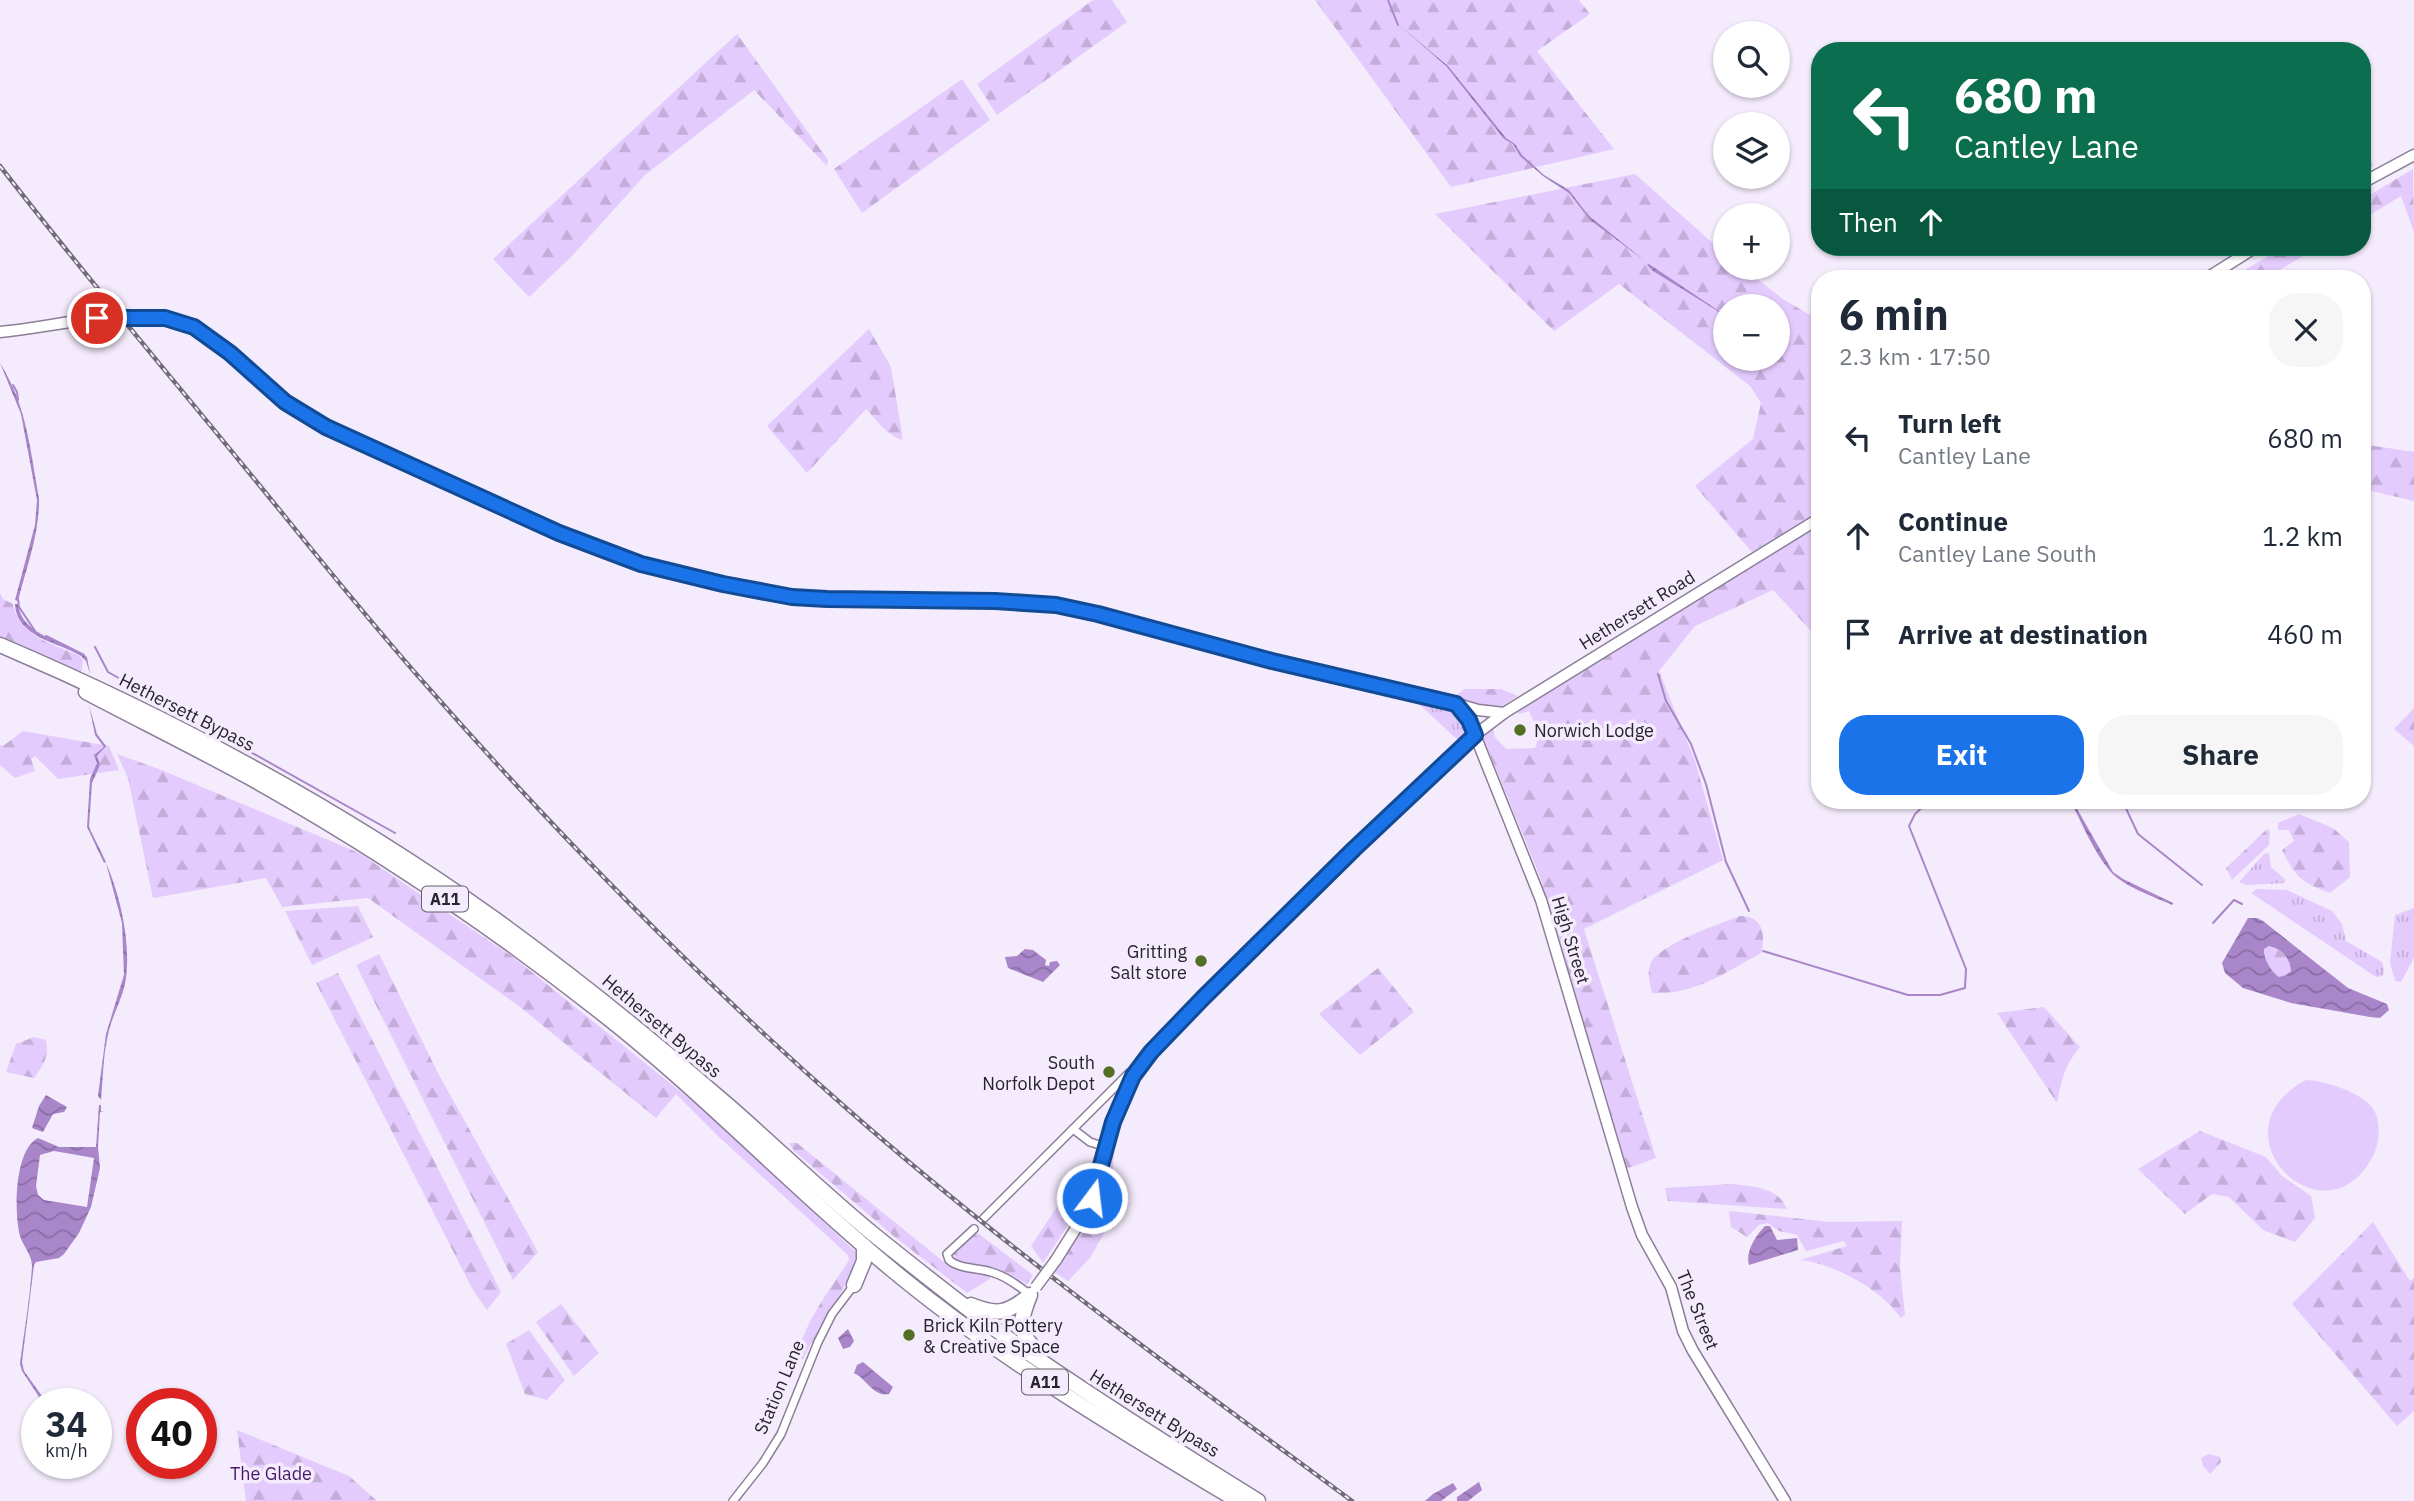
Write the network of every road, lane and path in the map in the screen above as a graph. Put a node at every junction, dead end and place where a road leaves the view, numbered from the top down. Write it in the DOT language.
graph roads {
  1 [pos="2414,155"];
  2 [pos="2371,178"];
  3 [pos="2242,256"];
  4 [pos="2220,270"];
  5 [pos="0,332"];
  6 [pos="1811,524"];
  7 [pos="0,645"];
  8 [pos="0,651"];
  9 [pos="1456,704"];
  10 [pos="1504,713"];
  11 [pos="1475,735"];
  12 [pos="1133,1076"];
  13 [pos="1073,1129"];
  14 [pos="1106,1147"];
  15 [pos="1618,1160"];
  16 [pos="984,1218"];
  17 [pos="974,1229"];
  18 [pos="864,1246"];
  19 [pos="889,1267"];
  20 [pos="854,1285"];
  21 [pos="938,1286"];
  22 [pos="1033,1291"];
  23 [pos="1080,1388"];
  24 [pos="733,1501"];
  25 [pos="1238,1501"];
  26 [pos="1258,1501"];
  27 [pos="1785,1501"];
  1 -- 2 [label="street"];
  3 -- 4 [label="street"];
  5 -- 9 [label="street"];
  6 -- 10 [label="street, Hethersett Road"];
  7 -- 21 [label="highway, Hethersett Bypass / A11"];
  8 -- 18 [label="highway, Hethersett Bypass / A11"];
  9 -- 10 [label="street"];
  9 -- 11 [label="street, High Street"];
  10 -- 11 [label="street, Hethersett Road"];
  11 -- 12 [label="street"];
  11 -- 15 [label="street, High Street"];
  12 -- 13 [label="street"];
  12 -- 14 [label="street"];
  13 -- 14 [label="street"];
  13 -- 16 [label="street"];
  14 -- 22 [label="street, bridge"];
  15 -- 27 [label="street, The Street"];
  17 -- 22 [label="street"];
  18 -- 19 [label="highway, Hethersett Bypass / A11"];
  18 -- 20 [label="highway"];
  19 -- 20 [label="highway"];
  19 -- 25 [label="highway, Hethersett Bypass / A11"];
  20 -- 24 [label="street, Station Lane"];
  21 -- 22 [label="highway, A11"];
  21 -- 23 [label="highway, Hethersett Bypass / A11"];
  22 -- 23 [label="highway, A11"];
  23 -- 26 [label="highway, Hethersett Bypass / A11"];
}
